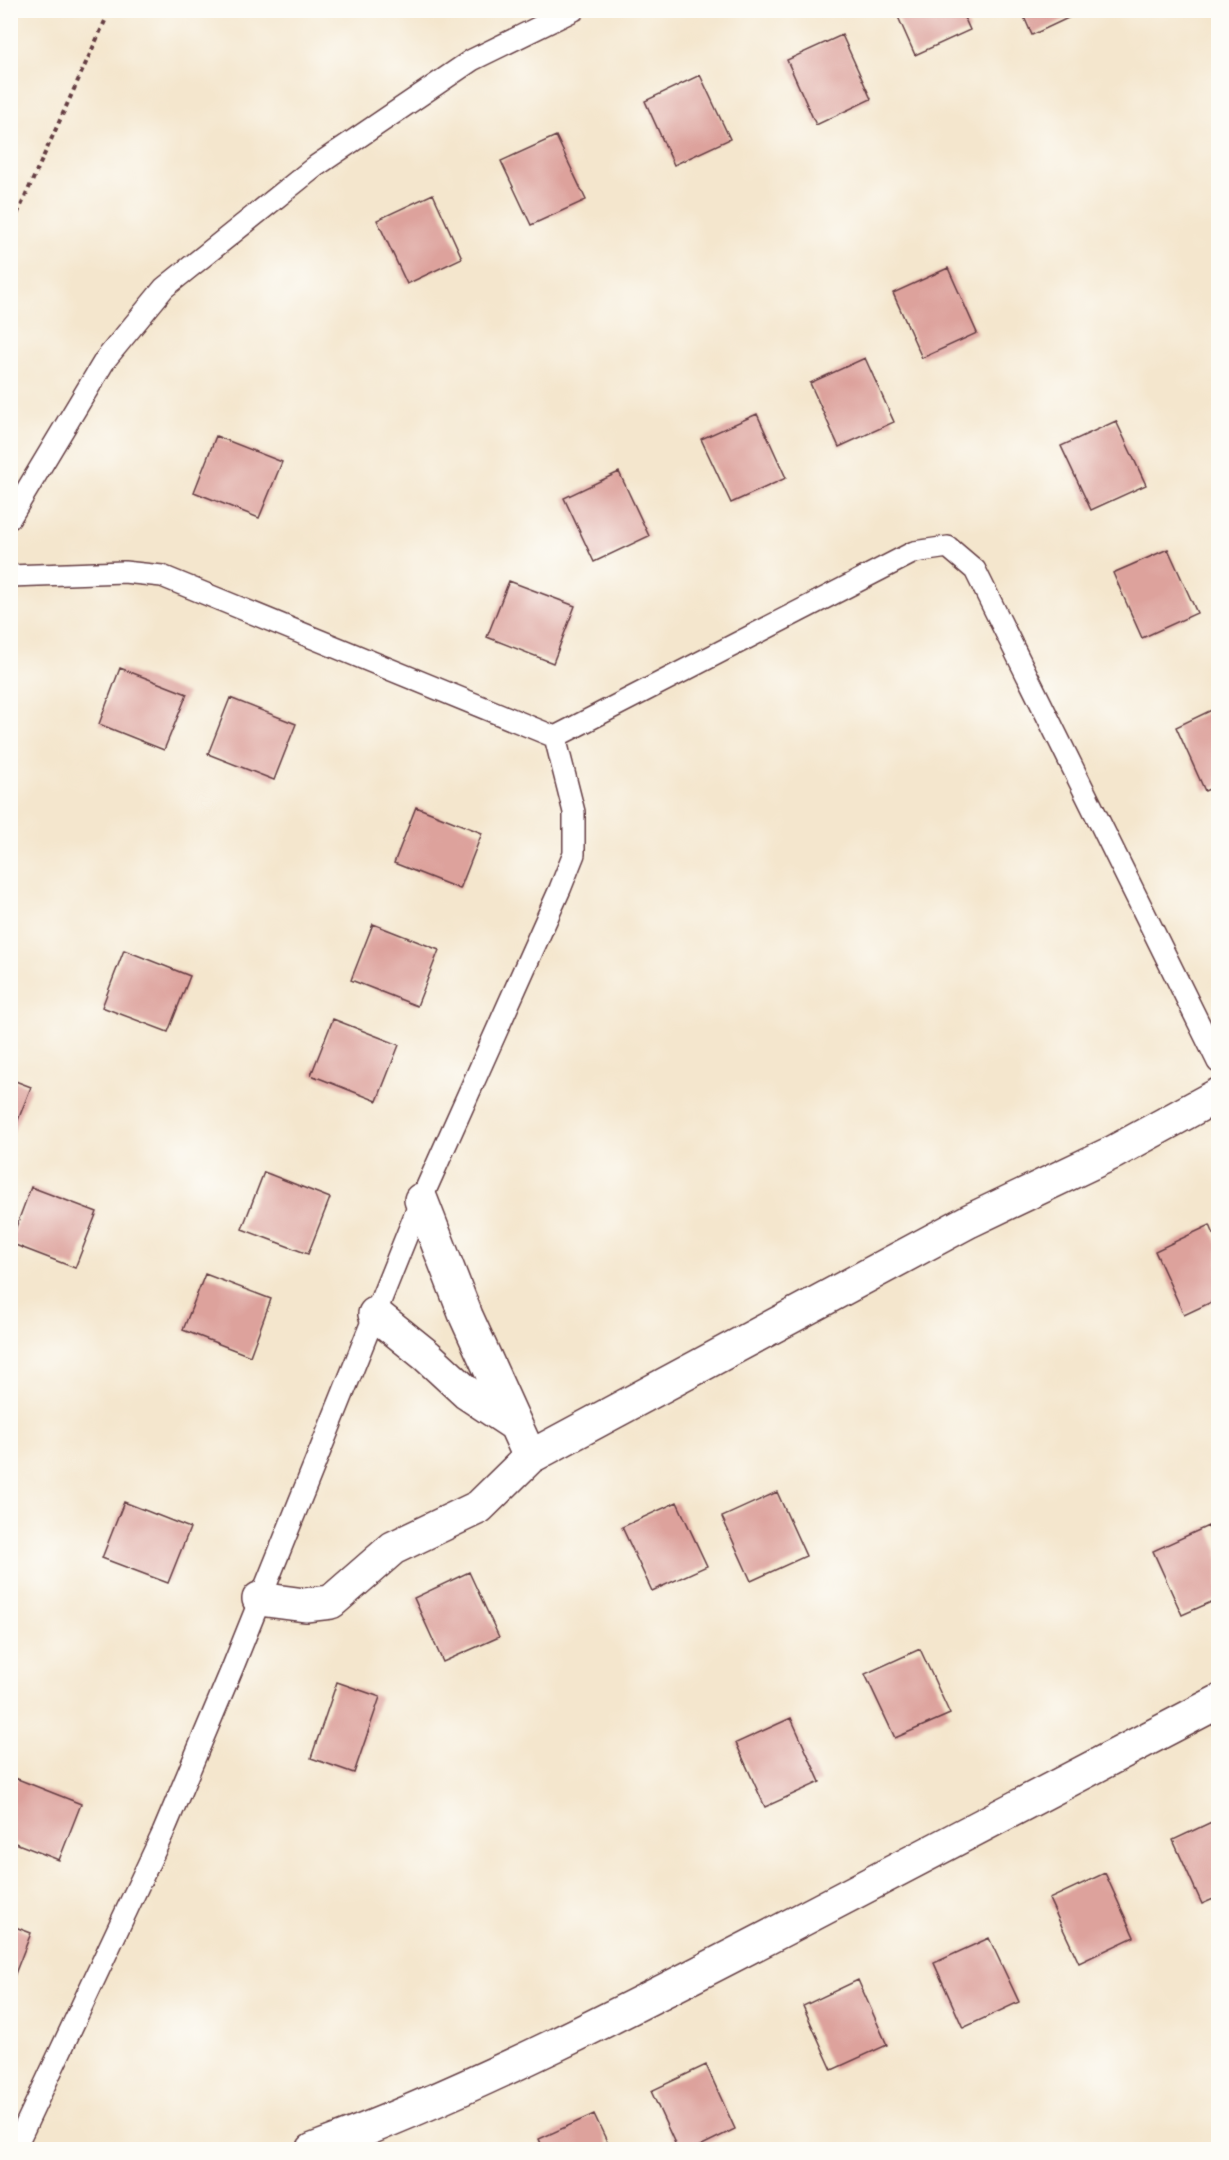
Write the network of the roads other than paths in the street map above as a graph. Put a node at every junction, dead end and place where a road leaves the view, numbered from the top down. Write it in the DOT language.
graph roads {
  1 [pos="574,10"];
  2 [pos="10,518"];
  3 [pos="10,576"];
  4 [pos="555,737"];
  5 [pos="1218,1062"];
  6 [pos="1218,1095"];
  7 [pos="421,1200"];
  8 [pos="375,1314"];
  9 [pos="514,1424"];
  10 [pos="530,1457"];
  11 [pos="259,1599"];
  12 [pos="1218,1702"];
  13 [pos="14,2150"];
  14 [pos="313,2150"];
  1 -- 2 [label="lane"];
  3 -- 4 [label="lane"];
  4 -- 5 [label="lane"];
  4 -- 7 [label="lane"];
  6 -- 10 [label="street"];
  7 -- 8 [label="lane"];
  7 -- 9 [label="street"];
  8 -- 9 [label="street"];
  8 -- 11 [label="lane"];
  9 -- 10 [label="street"];
  10 -- 11 [label="street"];
  11 -- 13 [label="lane"];
  12 -- 14 [label="street"];
}
